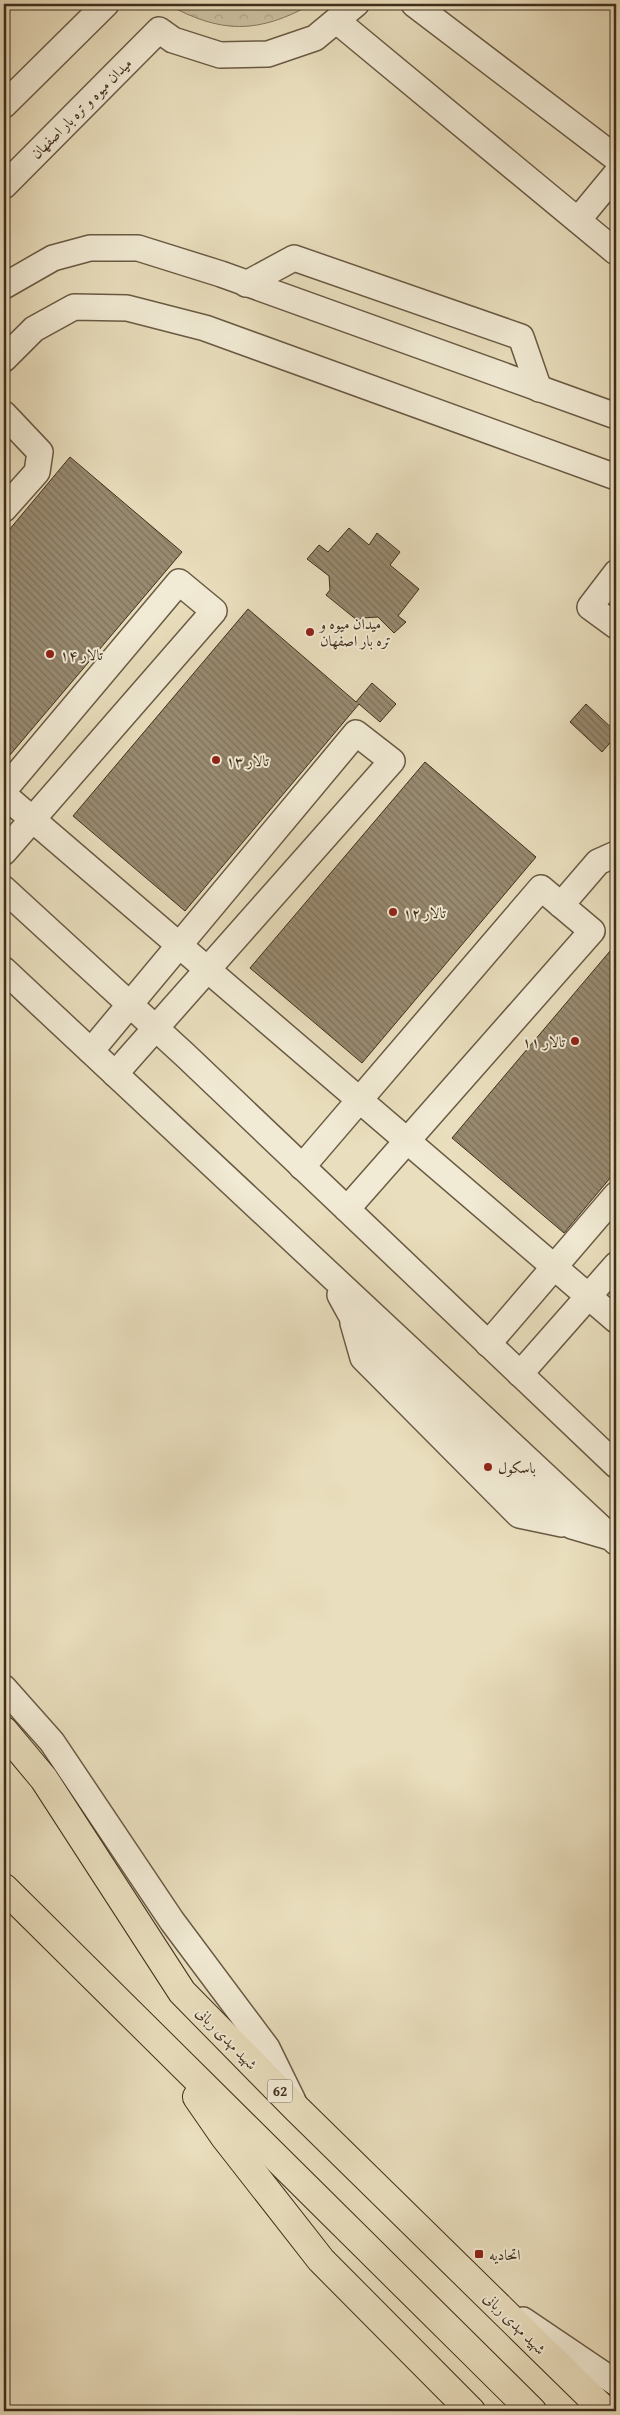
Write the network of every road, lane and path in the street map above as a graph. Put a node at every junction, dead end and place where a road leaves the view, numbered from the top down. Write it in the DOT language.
graph roads {
  1 [pos="106,4"];
  2 [pos="356,4"];
  3 [pos="414,4"];
  4 [pos="337,21"];
  5 [pos="4,105"];
  6 [pos="616,158"];
  7 [pos="616,174"];
  8 [pos="4,186"];
  9 [pos="578,220"];
  10 [pos="616,252"];
  11 [pos="246,284"];
  12 [pos="4,286"];
  13 [pos="4,359"];
  14 [pos="539,389"];
  15 [pos="4,414"];
  16 [pos="616,416"];
  17 [pos="616,477"];
  18 [pos="4,509"];
  19 [pos="616,573"];
  20 [pos="616,626"];
  21 [pos="4,790"];
  22 [pos="4,795"];
  23 [pos="32,820"];
  24 [pos="4,852"];
  25 [pos="616,854"];
  26 [pos="4,889"];
  27 [pos="561,905"];
  28 [pos="179,946"];
  29 [pos="4,970"];
  30 [pos="208,970"];
  31 [pos="130,1005"];
  32 [pos="156,1029"];
  33 [pos="91,1051"];
  34 [pos="115,1074"];
  35 [pos="359,1100"];
  36 [pos="407,1140"];
  37 [pos="302,1167"];
  38 [pos="616,1195"];
  39 [pos="347,1209"];
  40 [pos="616,1265"];
  41 [pos="555,1267"];
  42 [pos="327,1270"];
  43 [pos="589,1296"];
  44 [pos="616,1320"];
  45 [pos="488,1344"];
  46 [pos="520,1374"];
  47 [pos="616,1465"];
  48 [pos="613,1540"];
  49 [pos="4,1688"];
  50 [pos="4,1731"];
  51 [pos="4,1888"];
  52 [pos="157,2041"];
  53 [pos="297,2109"];
  54 [pos="489,2296"];
  55 [pos="616,2383"];
  56 [pos="471,2411"];
  57 [pos="532,2411"];
  58 [pos="605,2411"];
  1 -- 5 [label="lane"];
  2 -- 4 [label="lane"];
  3 -- 6 [label="lane"];
  4 -- 8 [label="lane, میدان میوه و تره بار اصفهان"];
  4 -- 9 [label="lane"];
  7 -- 9 [label="lane"];
  9 -- 10 [label="lane"];
  11 -- 12 [label="lane"];
  11 -- 14 [label="lane"];
  11 -- 14 [label="lane"];
  13 -- 17 [label="lane"];
  14 -- 16 [label="lane"];
  15 -- 18 [label="lane"];
  19 -- 20 [label="lane"];
  21 -- 23 [label="lane"];
  22 -- 23 [label="lane"];
  23 -- 24 [label="lane"];
  23 -- 28 [label="lane"];
  25 -- 27 [label="lane"];
  26 -- 31 [label="lane"];
  27 -- 35 [label="lane"];
  27 -- 36 [label="lane"];
  28 -- 30 [label="lane"];
  28 -- 30 [label="lane"];
  28 -- 31 [label="lane"];
  29 -- 33 [label="lane"];
  30 -- 32 [label="lane"];
  30 -- 35 [label="lane"];
  31 -- 32 [label="lane"];
  31 -- 33 [label="lane"];
  32 -- 34 [label="lane"];
  32 -- 37 [label="lane"];
  33 -- 34 [label="lane"];
  34 -- 42 [label="lane"];
  35 -- 36 [label="lane"];
  35 -- 37 [label="lane"];
  36 -- 39 [label="lane"];
  36 -- 41 [label="lane"];
  37 -- 39 [label="lane"];
  38 -- 41 [label="lane"];
  39 -- 45 [label="lane"];
  40 -- 43 [label="lane"];
  41 -- 43 [label="lane"];
  41 -- 45 [label="lane"];
  42 -- 48 [label="lane"];
  42 -- 48 [label="lane"];
  43 -- 44 [label="lane"];
  43 -- 46 [label="lane"];
  45 -- 46 [label="lane"];
  46 -- 47 [label="lane"];
  49 -- 53 [label="lane"];
  50 -- 53 [label="highway, شهید مهدی ربانی / 62"];
  51 -- 52 [label="highway"];
  52 -- 56 [label="highway"];
  52 -- 57 [label="highway"];
  53 -- 54 [label="highway, شهید مهدی ربانی / 62"];
  54 -- 55 [label="lane"];
  54 -- 58 [label="highway, شهید مهدی ربانی / 62"];
}
